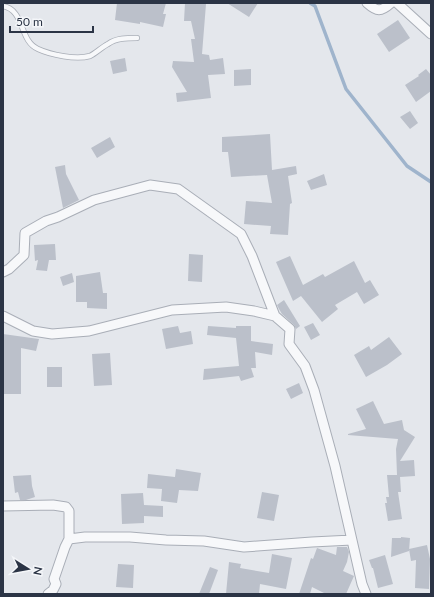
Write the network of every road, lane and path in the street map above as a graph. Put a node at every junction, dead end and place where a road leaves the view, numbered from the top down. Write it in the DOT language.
graph roads {
  1 [pos="367,3"];
  2 [pos="391,3"];
  3 [pos="397,3"];
  4 [pos="3,6"];
  5 [pos="431,34"];
  6 [pos="137,38"];
  7 [pos="3,272"];
  8 [pos="3,316"];
  9 [pos="275,316"];
  10 [pos="3,506"];
  11 [pos="69,539"];
  12 [pos="352,540"];
  13 [pos="48,594"];
  14 [pos="366,594"];
  1 -- 2 [label="street"];
  3 -- 5 [label="street"];
  4 -- 6 [label="lane"];
  7 -- 9 [label="street"];
  8 -- 9 [label="street"];
  9 -- 12 [label="street"];
  10 -- 11 [label="street"];
  11 -- 12 [label="street"];
  11 -- 13 [label="street"];
  12 -- 14 [label="street"];
}
